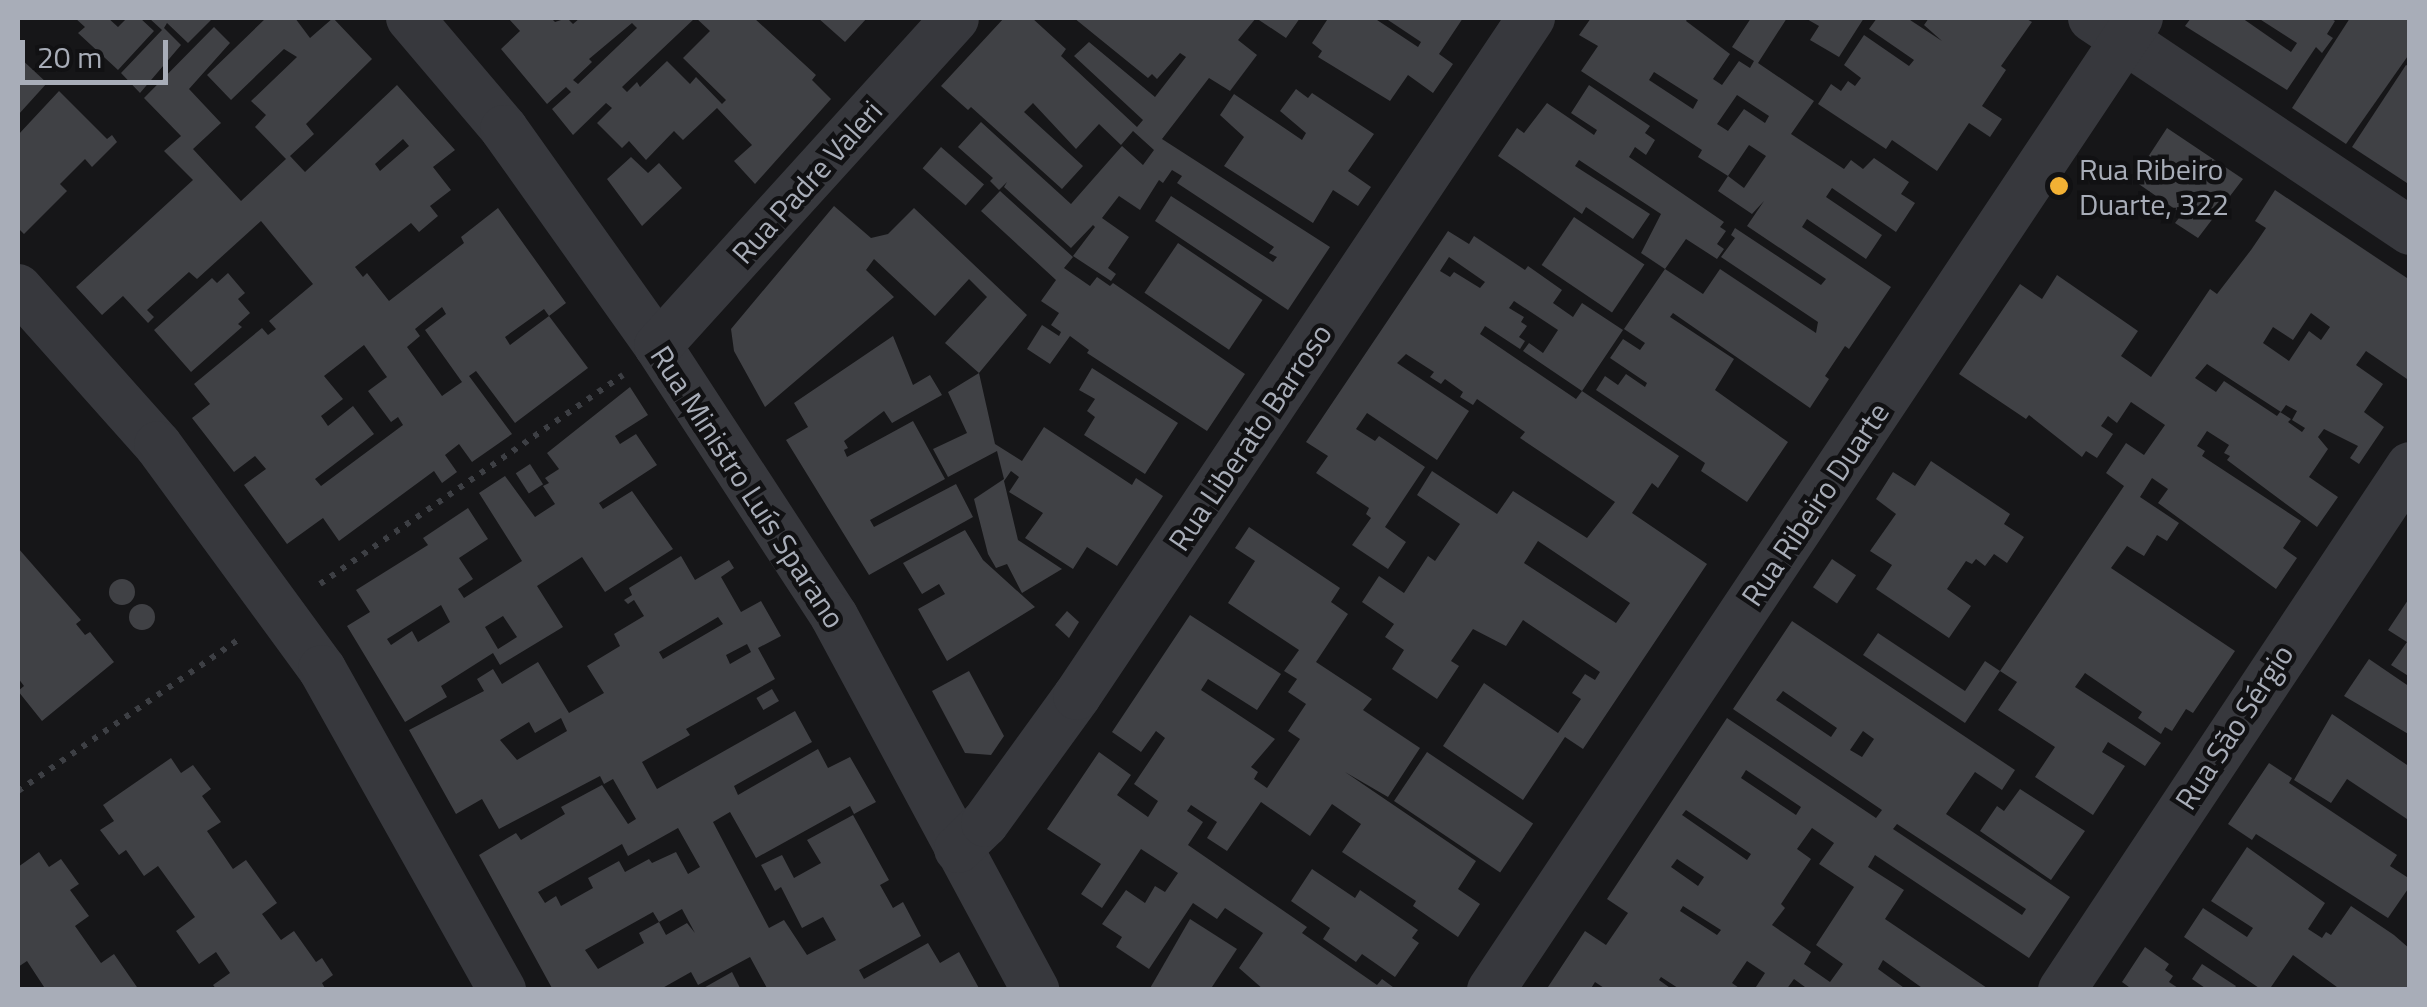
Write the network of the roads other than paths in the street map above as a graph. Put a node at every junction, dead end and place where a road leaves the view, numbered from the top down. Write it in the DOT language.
graph roads {
  1 [pos="410,18"];
  2 [pos="955,18"];
  3 [pos="1531,18"];
  4 [pos="2119,25"];
  5 [pos="2410,231"];
  6 [pos="18,288"];
  7 [pos="658,346"];
  8 [pos="2410,466"];
  9 [pos="958,849"];
  10 [pos="502,990"];
  11 [pos="1036,990"];
  12 [pos="1490,990"];
  13 [pos="2062,990"];
  1 -- 7 [label="street, Rua Ministro Luís Sparano"];
  2 -- 7 [label="street, Rua Padre Valeri"];
  3 -- 9 [label="street, Rua Liberato Barroso"];
  4 -- 5 [label="street"];
  4 -- 12 [label="street, Rua Ribeiro Duarte"];
  6 -- 10 [label="street"];
  7 -- 9 [label="street, Rua Ministro Luís Sparano"];
  8 -- 13 [label="street, Rua São Sérgio"];
  9 -- 11 [label="street, Rua Ministro Luís Sparano"];
}
